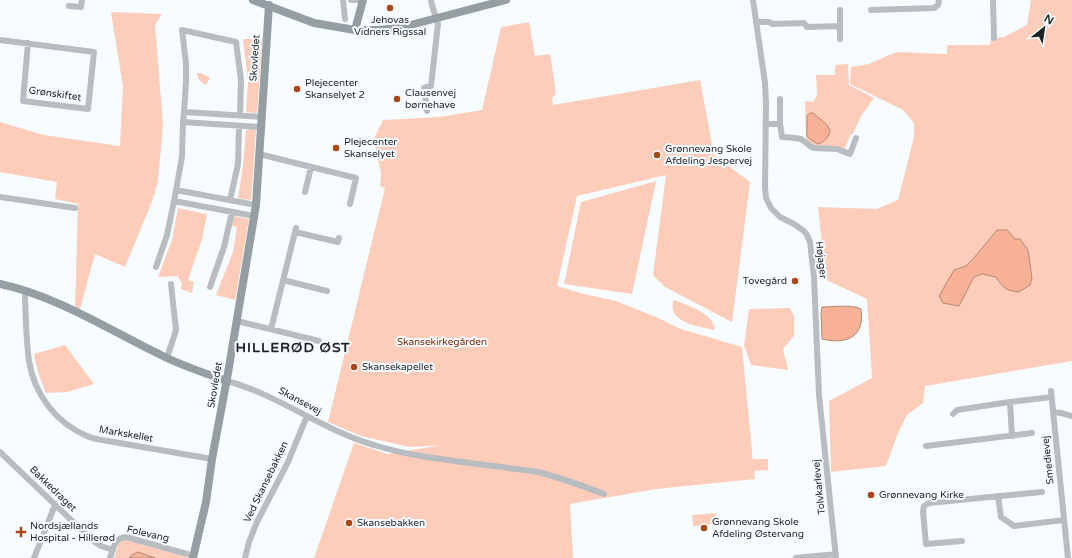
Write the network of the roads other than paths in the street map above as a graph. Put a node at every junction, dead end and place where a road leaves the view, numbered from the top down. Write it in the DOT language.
graph roads {
  1 [pos="82,0"];
  2 [pos="253,0"];
  3 [pos="343,0"];
  4 [pos="351,0"];
  5 [pos="363,0"];
  6 [pos="430,0"];
  7 [pos="506,0"];
  8 [pos="753,0"];
  9 [pos="939,0"];
  10 [pos="993,0"];
  11 [pos="269,3"];
  12 [pos="483,3"];
  13 [pos="69,6"];
  14 [pos="840,10"];
  15 [pos="871,10"];
  16 [pos="437,18"];
  17 [pos="345,19"];
  18 [pos="756,22"];
  19 [pos="839,26"];
  20 [pos="355,30"];
  21 [pos="994,38"];
  22 [pos="0,40"];
  23 [pos="840,40"];
  24 [pos="28,44"];
  25 [pos="780,99"];
  26 [pos="427,111"];
  27 [pos="184,112"];
  28 [pos="240,116"];
  29 [pos="262,117"];
  30 [pos="183,122"];
  31 [pos="766,124"];
  32 [pos="780,124"];
  33 [pos="239,126"];
  34 [pos="261,127"];
  35 [pos="856,138"];
  36 [pos="259,154"];
  37 [pos="311,166"];
  38 [pos="176,190"];
  39 [pos="305,192"];
  40 [pos="0,196"];
  41 [pos="230,200"];
  42 [pos="174,201"];
  43 [pos="350,204"];
  44 [pos="256,205"];
  45 [pos="75,208"];
  46 [pos="232,212"];
  47 [pos="254,216"];
  48 [pos="339,238"];
  49 [pos="156,267"];
  50 [pos="283,280"];
  51 [pos="0,284"];
  52 [pos="171,284"];
  53 [pos="210,287"];
  54 [pos="26,290"];
  55 [pos="327,291"];
  56 [pos="237,321"];
  57 [pos="270,329"];
  58 [pos="318,341"];
  59 [pos="167,358"];
  60 [pos="227,381"];
  61 [pos="1010,402"];
  62 [pos="1053,412"];
  63 [pos="821,413"];
  64 [pos="953,414"];
  65 [pos="307,416"];
  66 [pos="1072,416"];
  67 [pos="1032,433"];
  68 [pos="1012,436"];
  69 [pos="926,446"];
  70 [pos="0,452"];
  71 [pos="212,459"];
  72 [pos="1042,492"];
  73 [pos="604,494"];
  74 [pos="998,496"];
  75 [pos="55,505"];
  76 [pos="1064,520"];
  77 [pos="962,541"];
  78 [pos="1069,546"];
  79 [pos="113,550"];
  80 [pos="836,556"];
  81 [pos="194,557"];
  82 [pos="34,558"];
  83 [pos="110,558"];
  84 [pos="245,558"];
  85 [pos="796,558"];
  86 [pos="1068,558"];
  1 -- 13 [label="street"];
  2 -- 11 [label="street"];
  3 -- 17 [label="street"];
  4 -- 5 [label="street"];
  5 -- 20 [label="street"];
  6 -- 16 [label="street"];
  7 -- 12 [label="street"];
  8 -- 18 [label="street, Højager"];
  9 -- 15 [label="street"];
  10 -- 21 [label="street"];
  11 -- 20 [label="street"];
  11 -- 29 [label="street, Skovledet"];
  12 -- 16 [label="street"];
  14 -- 19 [label="street"];
  16 -- 20 [label="street"];
  16 -- 26 [label="street"];
  18 -- 19 [label="street"];
  18 -- 31 [label="street, Højager"];
  19 -- 23 [label="street"];
  22 -- 24 [label="street, Grønskiftet"];
  24 -- 24 [label="street, Grønskiftet"];
  25 -- 32 [label="street"];
  27 -- 28 [label="street"];
  27 -- 28 [label="street, Skovledet"];
  27 -- 30 [label="street, Skovledet"];
  28 -- 29 [label="street"];
  29 -- 34 [label="street, Skovledet"];
  30 -- 33 [label="street"];
  30 -- 38 [label="street, Skovledet"];
  31 -- 32 [label="street"];
  31 -- 63 [label="street, Højager"];
  32 -- 35 [label="street"];
  33 -- 34 [label="street"];
  33 -- 41 [label="street"];
  34 -- 36 [label="street, Skovledet"];
  36 -- 37 [label="street"];
  36 -- 44 [label="street, Skovledet"];
  37 -- 39 [label="street"];
  37 -- 43 [label="street"];
  38 -- 41 [label="street"];
  38 -- 42 [label="street, Skovledet"];
  40 -- 45 [label="street"];
  41 -- 44 [label="street"];
  42 -- 46 [label="street"];
  42 -- 49 [label="street, Skovledet"];
  44 -- 47 [label="street, Skovledet"];
  46 -- 47 [label="street"];
  46 -- 53 [label="street"];
  47 -- 56 [label="street, Skovledet"];
  48 -- 50 [label="street"];
  50 -- 55 [label="street"];
  50 -- 57 [label="street"];
  51 -- 54 [label="street, Skansevej"];
  52 -- 59 [label="street"];
  54 -- 59 [label="street, Skansevej"];
  54 -- 71 [label="street, Markskellet"];
  56 -- 57 [label="street"];
  56 -- 60 [label="street, Skovledet"];
  57 -- 58 [label="street"];
  59 -- 60 [label="street, Skansevej"];
  60 -- 65 [label="street, Skansevej"];
  60 -- 71 [label="street, Skovledet"];
  61 -- 62 [label="street, Smedievej"];
  61 -- 64 [label="street, Smedievej"];
  61 -- 68 [label="street"];
  62 -- 66 [label="street"];
  62 -- 76 [label="street, Smedievej"];
  63 -- 80 [label="street, Tolvkarlevej"];
  65 -- 73 [label="street, Skansevej"];
  65 -- 84 [label="street, Ved Skansebakken"];
  67 -- 68 [label="street, Smedievej"];
  68 -- 69 [label="street, Smedievej"];
  70 -- 75 [label="street, Bakkedraget"];
  71 -- 81 [label="street, Skovledet"];
  72 -- 74 [label="street, Smedievej"];
  74 -- 76 [label="street"];
  74 -- 77 [label="street, Smedievej"];
  75 -- 79 [label="street, Bakkedraget"];
  75 -- 82 [label="street"];
  76 -- 78 [label="street, Smedievej"];
  78 -- 86 [label="street, Smedievej"];
  79 -- 81 [label="street, Folevang"];
  79 -- 83 [label="street, Folevang"];
  80 -- 85 [label="street"];
}
